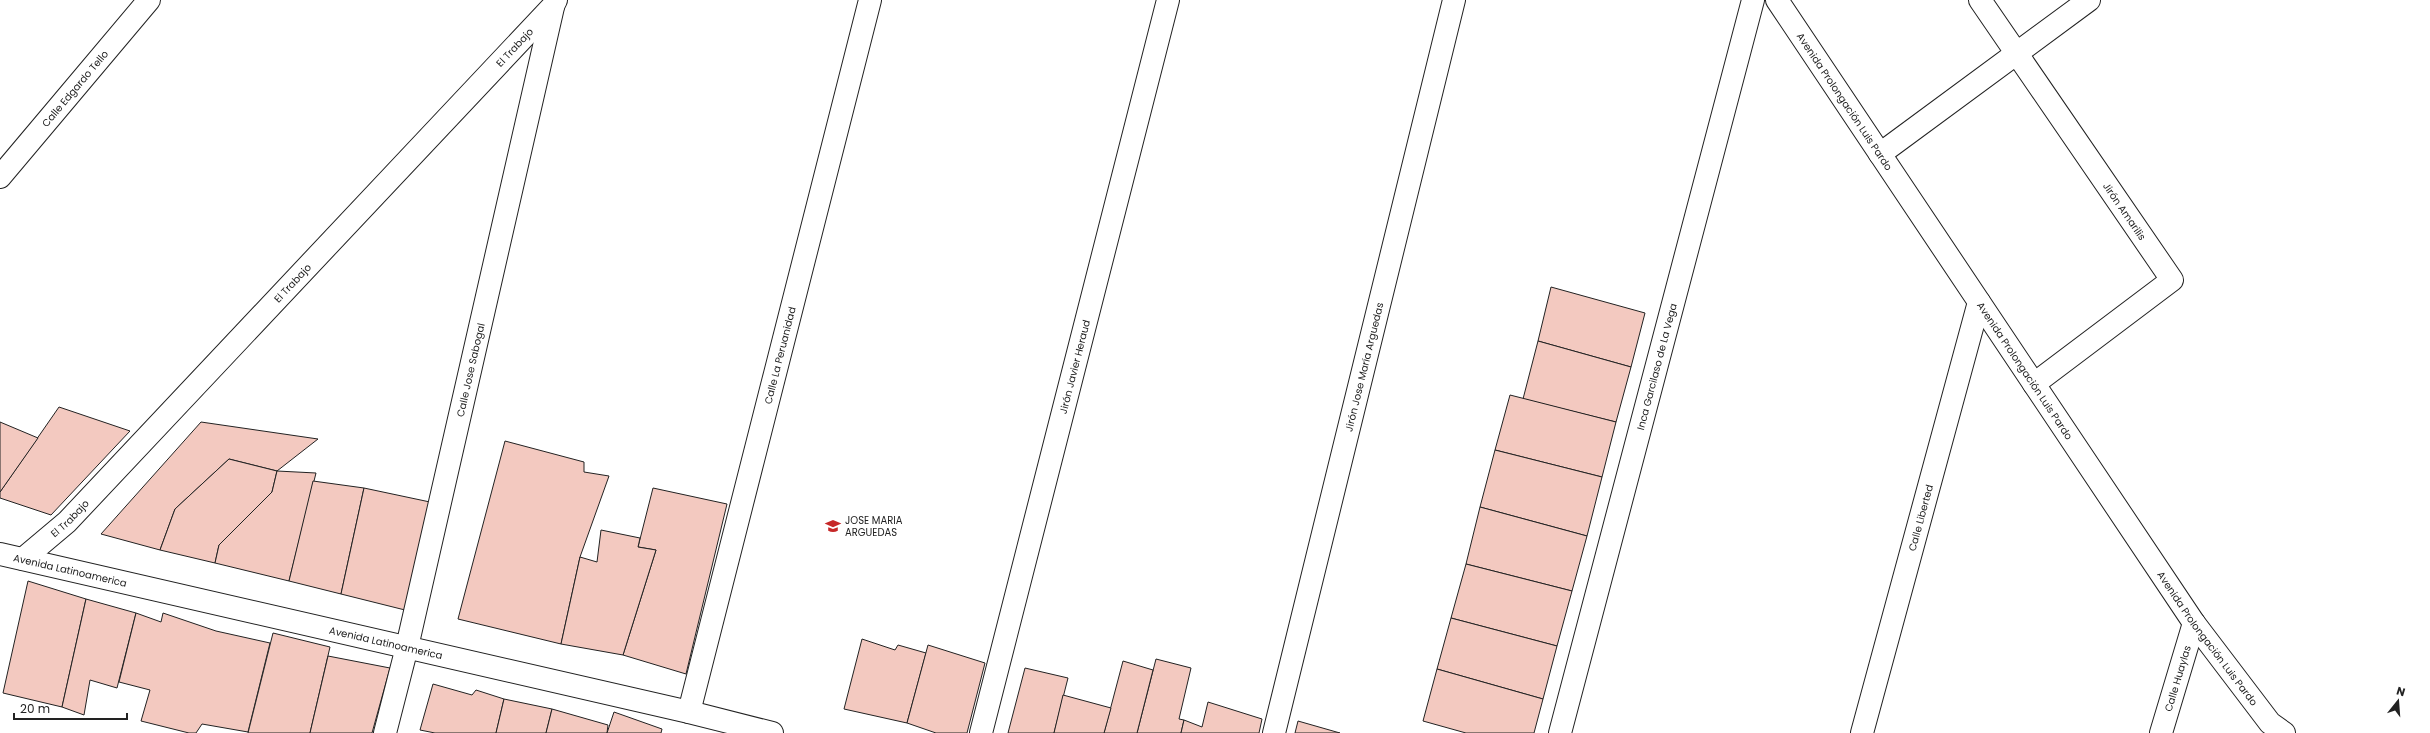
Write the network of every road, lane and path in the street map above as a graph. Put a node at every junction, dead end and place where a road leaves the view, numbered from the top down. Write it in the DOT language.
graph roads {
  1 [pos="149,0"];
  2 [pos="870,0"];
  3 [pos="1168,0"];
  4 [pos="1454,0"];
  5 [pos="1753,0"];
  6 [pos="1777,0"];
  7 [pos="1980,0"];
  8 [pos="2088,0"];
  9 [pos="555,3"];
  10 [pos="2015,54"];
  11 [pos="1880,154"];
  12 [pos="0,177"];
  13 [pos="1979,302"];
  14 [pos="2034,384"];
  15 [pos="0,554"];
  16 [pos="23,559"];
  17 [pos="2194,623"];
  18 [pos="407,647"];
  19 [pos="689,712"];
  20 [pos="385,733"];
  21 [pos="772,733"];
  22 [pos="981,733"];
  23 [pos="1274,733"];
  24 [pos="1560,733"];
  25 [pos="1862,733"];
  26 [pos="2161,733"];
  27 [pos="2284,733"];
  1 -- 12 [label="street, Calle Edgardo Tello"];
  2 -- 19 [label="street, Calle La Peruanidad"];
  3 -- 22 [label="street, Jirón Javier Heraud"];
  4 -- 23 [label="street, Jirón Jose María Arguedas"];
  5 -- 24 [label="street, Inca Garcilaso de La Vega"];
  6 -- 11 [label="street, Avenida Prolongación Luis Pardo"];
  7 -- 10 [label="street, Jirón Amarilis"];
  8 -- 10 [label="street"];
  9 -- 16 [label="street, El Trabajo"];
  9 -- 18 [label="street, Calle Jose Sabogal"];
  10 -- 11 [label="street"];
  10 -- 14 [label="street, Jirón Amarilis"];
  11 -- 13 [label="street, Avenida Prolongación Luis Pardo"];
  13 -- 14 [label="street, Avenida Prolongación Luis Pardo"];
  13 -- 25 [label="street, Calle Liberted"];
  14 -- 17 [label="street, Avenida Prolongación Luis Pardo"];
  15 -- 16 [label="street, Avenida Latinoamerica"];
  16 -- 18 [label="street, Avenida Latinoamerica"];
  17 -- 26 [label="street, Calle Huaylas"];
  17 -- 27 [label="street, Avenida Prolongación Luis Pardo"];
  18 -- 19 [label="street, Avenida Latinoamerica"];
  18 -- 20 [label="street, Calle Jose Sabogal"];
  19 -- 21 [label="street, Avenida Latinoamerica"];
}
